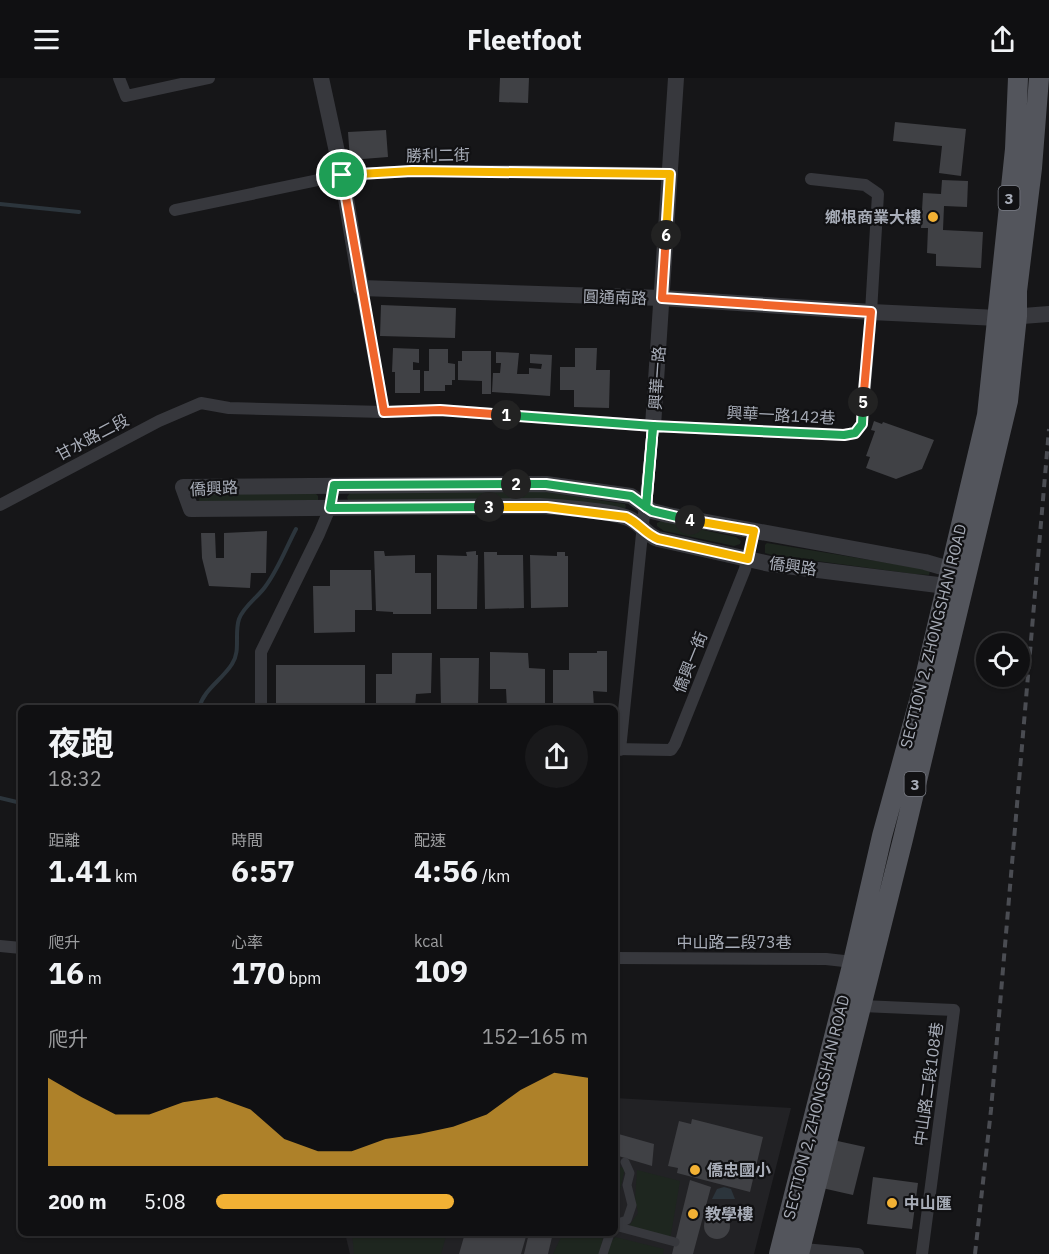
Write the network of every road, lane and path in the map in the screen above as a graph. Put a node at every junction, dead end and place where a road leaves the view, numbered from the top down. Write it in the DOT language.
graph roads {
  1 [pos="120,78"];
  2 [pos="209,78"];
  3 [pos="321,78"];
  4 [pos="676,78"];
  5 [pos="1018,78"];
  6 [pos="1039,78"];
  7 [pos="670,174"];
  8 [pos="342,175"];
  9 [pos="811,179"];
  10 [pos="175,210"];
  11 [pos="361,288"];
  12 [pos="662,298"];
  13 [pos="871,312"];
  14 [pos="1049,314"];
  15 [pos="1007,317"];
  16 [pos="384,412"];
  17 [pos="653,426"];
  18 [pos="334,485"];
  19 [pos="0,505"];
  20 [pos="646,507"];
  21 [pos="330,508"];
  22 [pos="643,529"];
  23 [pos="754,531"];
  24 [pos="748,559"];
  25 [pos="948,578"];
  26 [pos="261,705"];
  27 [pos="618,742"];
  28 [pos="618,750"];
  29 [pos="0,946"];
  30 [pos="18,948"];
  31 [pos="618,958"];
  32 [pos="853,962"];
  33 [pos="862,1006"];
  34 [pos="625,1162"];
  35 [pos="618,1224"];
  36 [pos="618,1226"];
  37 [pos="609,1236"];
  38 [pos="675,1242"];
  39 [pos="790,1251"];
  40 [pos="603,1254"];
  41 [pos="858,1254"];
  42 [pos="922,1254"];
  1 -- 2 [label="street"];
  3 -- 8 [label="street"];
  4 -- 7 [label="street, 興華一路"];
  5 -- 15 [label="main road, SECTION 2, ZHONGSHAN ROAD / 3"];
  6 -- 15 [label="main road, SECTION 2, ZHONGSHAN ROAD / 3"];
  7 -- 8 [label="street, 勝利二街"];
  7 -- 12 [label="street, 興華一路"];
  8 -- 10 [label="street, 勝利二街"];
  8 -- 11 [label="street"];
  9 -- 13 [label="street"];
  11 -- 12 [label="street, 圓通南路"];
  11 -- 16 [label="street"];
  12 -- 13 [label="street, 圓通南路"];
  12 -- 17 [label="street, 興華一路"];
  13 -- 15 [label="street, 圓通南路"];
  13 -- 17 [label="street, 興華一路142巷"];
  14 -- 15 [label="street, 圓通南路"];
  15 -- 25 [label="main road, SECTION 2, ZHONGSHAN ROAD / 3"];
  15 -- 33 [label="main road, SECTION 2, ZHONGSHAN ROAD / 3"];
  16 -- 17 [label="street"];
  16 -- 19 [label="street, 甘水路二段"];
  17 -- 20 [label="street, 興華一路"];
  18 -- 20 [label="street, 僑興路"];
  18 -- 21 [label="street"];
  18 -- 21 [label="street, 僑興路"];
  20 -- 22 [label="street, 興華一路"];
  20 -- 23 [label="street, 僑興路"];
  21 -- 22 [label="street, 僑興路"];
  21 -- 26 [label="street"];
  22 -- 24 [label="street, 僑興路"];
  22 -- 27 [label="street, 興華一路"];
  23 -- 24 [label="street, 僑興一街"];
  23 -- 25 [label="street, 僑興路"];
  24 -- 25 [label="street, 僑興路"];
  24 -- 28 [label="street, 僑興一街"];
  25 -- 32 [label="main road, SECTION 2, ZHONGSHAN ROAD / 3"];
  29 -- 30 [label="street"];
  31 -- 32 [label="street, 中山路二段73巷"];
  32 -- 39 [label="main road, SECTION 2, ZHONGSHAN ROAD / 3"];
  33 -- 39 [label="main road, SECTION 2, ZHONGSHAN ROAD / 3"];
  33 -- 42 [label="street, 中山路二段108巷"];
  34 -- 35 [label="street"];
  36 -- 38 [label="street"];
  37 -- 40 [label="street"];
  39 -- 41 [label="street"];
}
